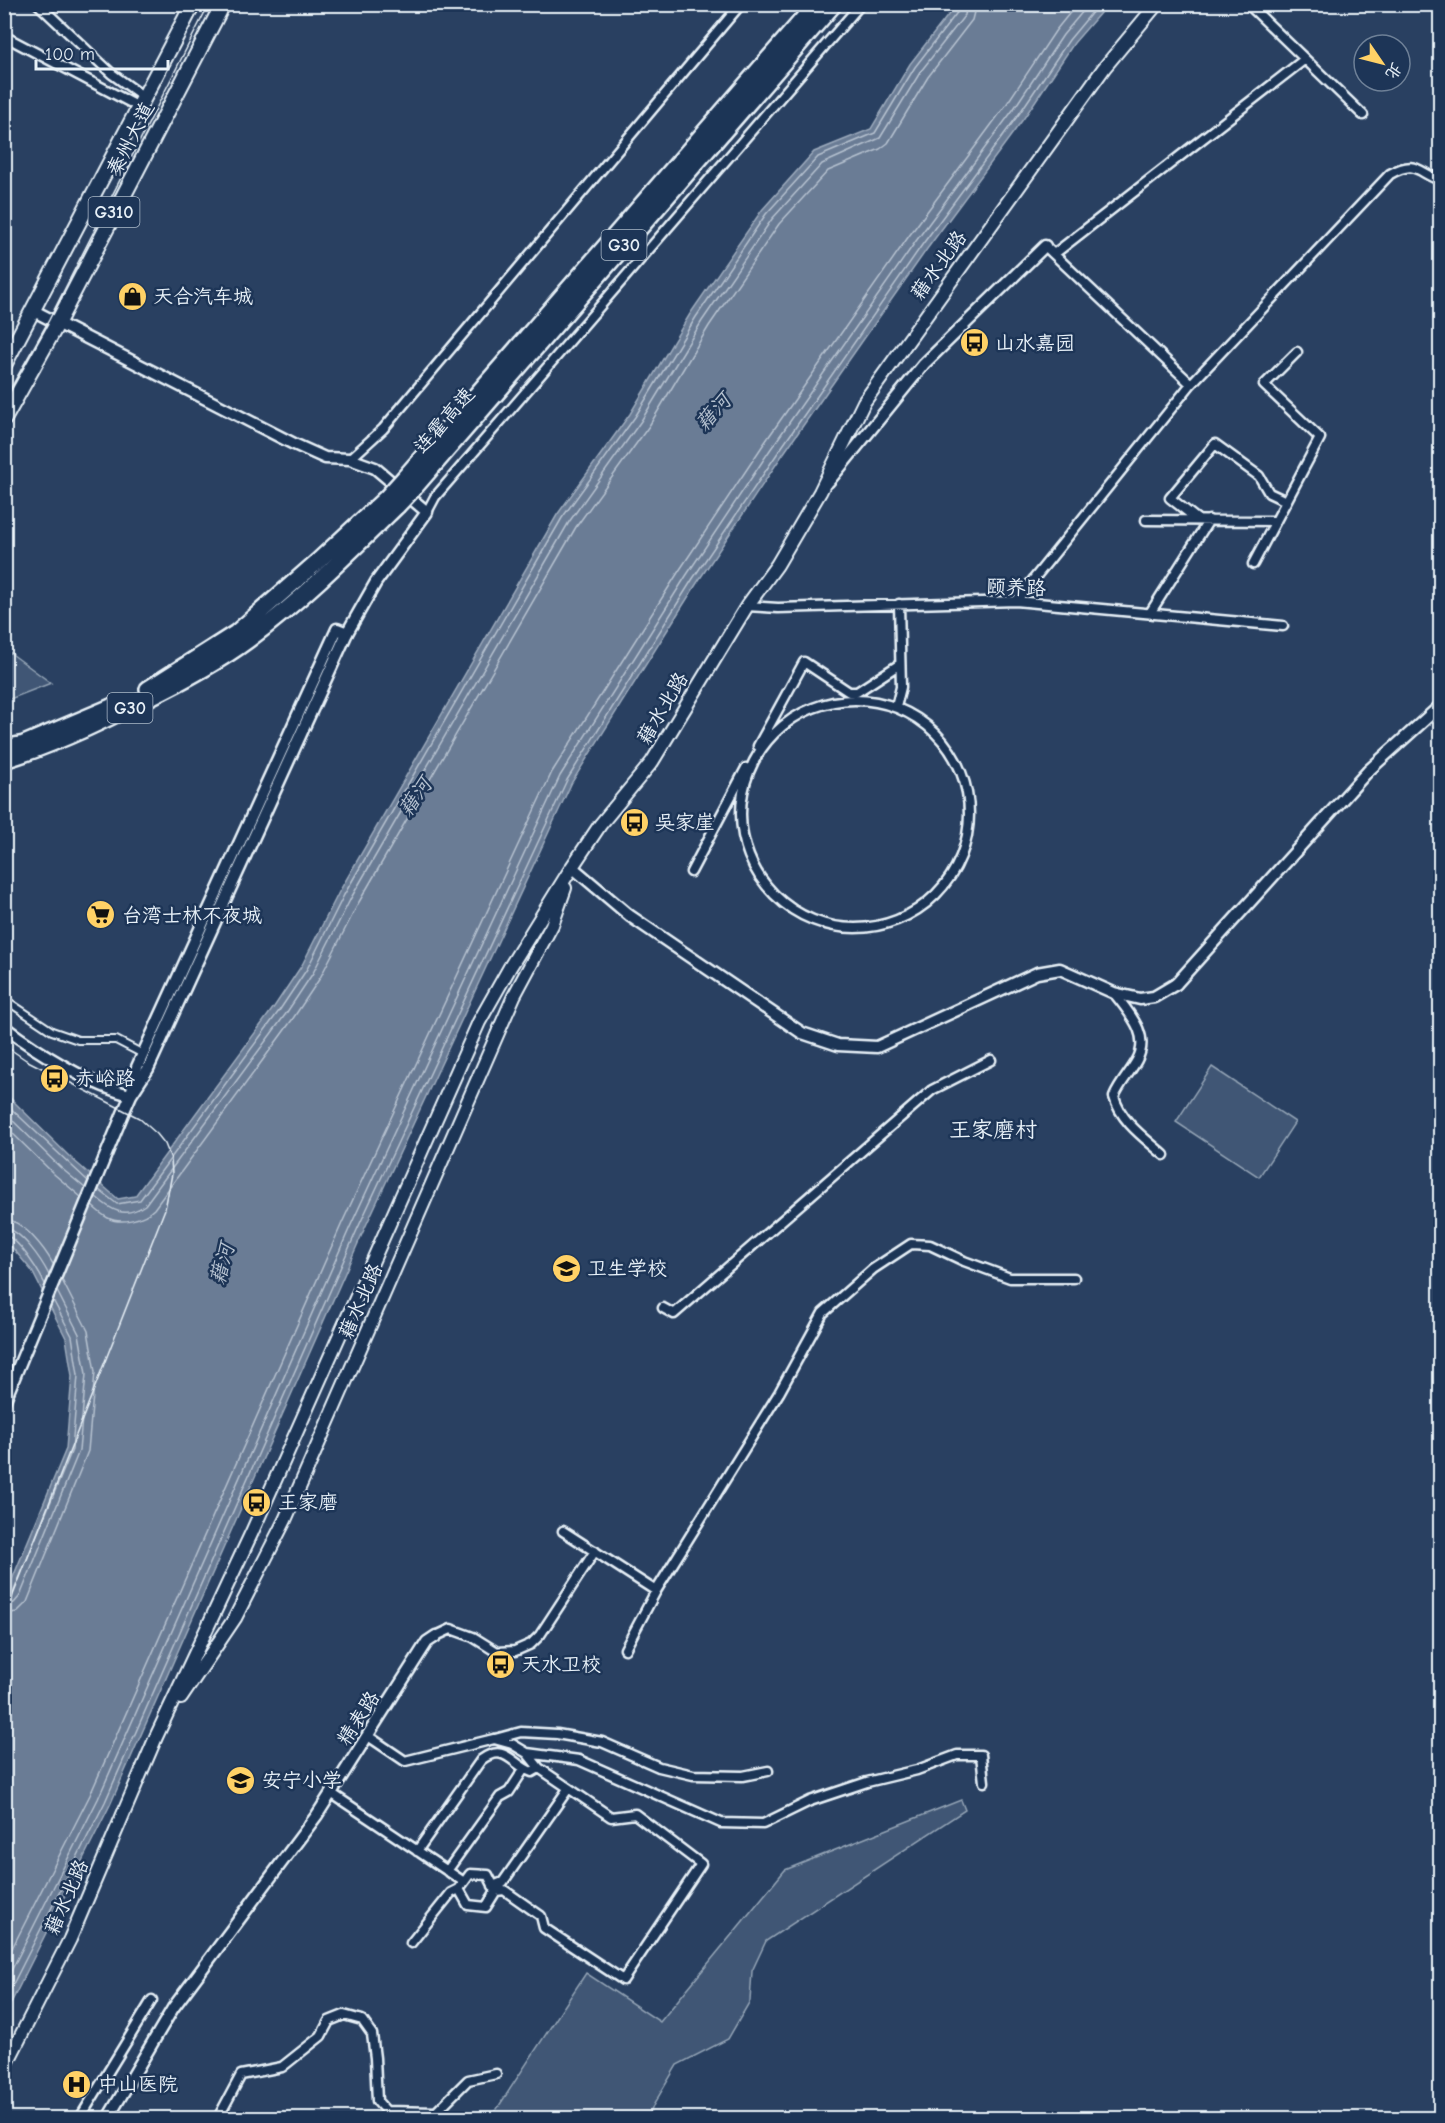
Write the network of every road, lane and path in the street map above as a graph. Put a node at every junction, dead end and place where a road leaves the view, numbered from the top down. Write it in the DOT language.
graph roads {
  1 [pos="38,4"];
  2 [pos="193,4"];
  3 [pos="223,4"];
  4 [pos="741,4"];
  5 [pos="816,4"];
  6 [pos="834,4"];
  7 [pos="861,4"];
  8 [pos="1150,4"];
  9 [pos="1157,4"];
  10 [pos="1248,4"];
  11 [pos="4,36"];
  12 [pos="1305,59"];
  13 [pos="141,102"];
  14 [pos="1363,115"];
  15 [pos="1440,180"];
  16 [pos="1045,246"];
  17 [pos="1054,254"];
  18 [pos="34,311"];
  19 [pos="57,324"];
  20 [pos="1297,352"];
  21 [pos="4,365"];
  22 [pos="1191,384"];
  23 [pos="4,419"];
  24 [pos="350,459"];
  25 [pos="410,482"];
  26 [pos="820,492"];
  27 [pos="1286,501"];
  28 [pos="427,512"];
  29 [pos="1146,520"];
  30 [pos="1198,520"];
  31 [pos="1209,520"];
  32 [pos="1276,521"];
  33 [pos="1253,564"];
  34 [pos="777,565"];
  35 [pos="1016,601"];
  36 [pos="899,604"];
  37 [pos="747,606"];
  38 [pos="1150,613"];
  39 [pos="1283,626"];
  40 [pos="347,633"];
  41 [pos="242,636"];
  42 [pos="900,664"];
  43 [pos="1440,706"];
  44 [pos="896,707"];
  45 [pos="4,748"];
  46 [pos="4,760"];
  47 [pos="572,867"];
  48 [pos="691,872"];
  49 [pos="1114,993"];
  50 [pos="4,999"];
  51 [pos="4,1027"];
  52 [pos="143,1054"];
  53 [pos="991,1060"];
  54 [pos="131,1095"];
  55 [pos="1164,1155"];
  56 [pos="1074,1278"];
  57 [pos="663,1308"];
  58 [pos="4,1402"];
  59 [pos="563,1531"];
  60 [pos="595,1551"];
  61 [pos="656,1591"];
  62 [pos="436,1636"];
  63 [pos="625,1649"];
  64 [pos="368,1736"];
  65 [pos="156,1737"];
  66 [pos="494,1739"];
  67 [pos="527,1753"];
  68 [pos="539,1768"];
  69 [pos="524,1769"];
  70 [pos="768,1771"];
  71 [pos="984,1782"];
  72 [pos="568,1789"];
  73 [pos="331,1793"];
  74 [pos="417,1851"];
  75 [pos="447,1871"];
  76 [pos="462,1886"];
  77 [pos="495,1888"];
  78 [pos="411,1943"];
  79 [pos="152,2000"];
  80 [pos="4,2069"];
  81 [pos="495,2074"];
  82 [pos="80,2118"];
  83 [pos="108,2118"];
  84 [pos="218,2118"];
  1 -- 13 [label="street"];
  2 -- 13 [label="highway, 秦州大道 / G310"];
  3 -- 19 [label="highway, 秦州大道 / G310"];
  4 -- 24 [label="street"];
  5 -- 25 [label="highway, 连霍高速 / G30"];
  6 -- 25 [label="highway, 连霍高速 / G30"];
  7 -- 28 [label="street"];
  8 -- 34 [label="main road, 藉水北路"];
  9 -- 26 [label="main road, 藉水北路"];
  10 -- 12 [label="street"];
  11 -- 13 [label="street"];
  12 -- 14 [label="street"];
  12 -- 17 [label="street"];
  13 -- 18 [label="highway, 秦州大道 / G310"];
  15 -- 22 [label="street"];
  16 -- 17 [label="street"];
  16 -- 26 [label="main road"];
  17 -- 22 [label="street"];
  18 -- 19 [label="main road"];
  18 -- 21 [label="highway, 秦州大道 / G310"];
  19 -- 23 [label="highway, 秦州大道 / G310"];
  19 -- 24 [label="main road"];
  20 -- 27 [label="street"];
  22 -- 35 [label="street"];
  24 -- 28 [label="main road"];
  25 -- 41 [label="highway, 连霍高速 / G30, bridge"];
  26 -- 34 [label="main road, 藉水北路"];
  27 -- 30 [label="street"];
  27 -- 32 [label="street"];
  28 -- 40 [label="main road"];
  29 -- 30 [label="street"];
  30 -- 31 [label="street"];
  31 -- 32 [label="street"];
  31 -- 38 [label="street"];
  32 -- 33 [label="street"];
  34 -- 37 [label="main road, 藉水北路"];
  35 -- 36 [label="street, 颐养路"];
  35 -- 38 [label="street, 颐养路"];
  36 -- 37 [label="street, 颐养路"];
  36 -- 42 [label="street"];
  37 -- 47 [label="main road, 藉水北路"];
  38 -- 39 [label="street, 颐养路"];
  40 -- 52 [label="main road"];
  40 -- 54 [label="main road"];
  41 -- 45 [label="highway, 连霍高速 / G30"];
  41 -- 46 [label="highway, 连霍高速 / G30"];
  42 -- 44 [label="street"];
  42 -- 48 [label="street"];
  43 -- 49 [label="main road"];
  44 -- 44 [label="street"];
  47 -- 49 [label="main road"];
  47 -- 65 [label="main road, 藉水北路"];
  47 -- 65 [label="main road, 藉水北路"];
  49 -- 55 [label="street"];
  50 -- 52 [label="street"];
  51 -- 54 [label="main road"];
  52 -- 54 [label="main road"];
  53 -- 57 [label="street"];
  54 -- 58 [label="main road"];
  56 -- 61 [label="street"];
  59 -- 60 [label="street"];
  60 -- 61 [label="street"];
  60 -- 62 [label="street, 精表路"];
  61 -- 63 [label="street"];
  62 -- 64 [label="main road, 精表路"];
  64 -- 66 [label="street"];
  64 -- 73 [label="main road, 精表路"];
  65 -- 80 [label="main road, 藉水北路"];
  66 -- 67 [label="street"];
  66 -- 70 [label="street"];
  67 -- 68 [label="street"];
  67 -- 71 [label="street"];
  68 -- 69 [label="street"];
  68 -- 72 [label="street"];
  69 -- 74 [label="street"];
  69 -- 75 [label="street"];
  72 -- 77 [label="street"];
  72 -- 77 [label="street"];
  73 -- 74 [label="street"];
  73 -- 83 [label="main road, 精表路"];
  74 -- 75 [label="street"];
  75 -- 76 [label="street"];
  76 -- 77 [label="street"];
  76 -- 77 [label="street"];
  76 -- 78 [label="street"];
  79 -- 82 [label="street"];
  81 -- 84 [label="street"];
}
